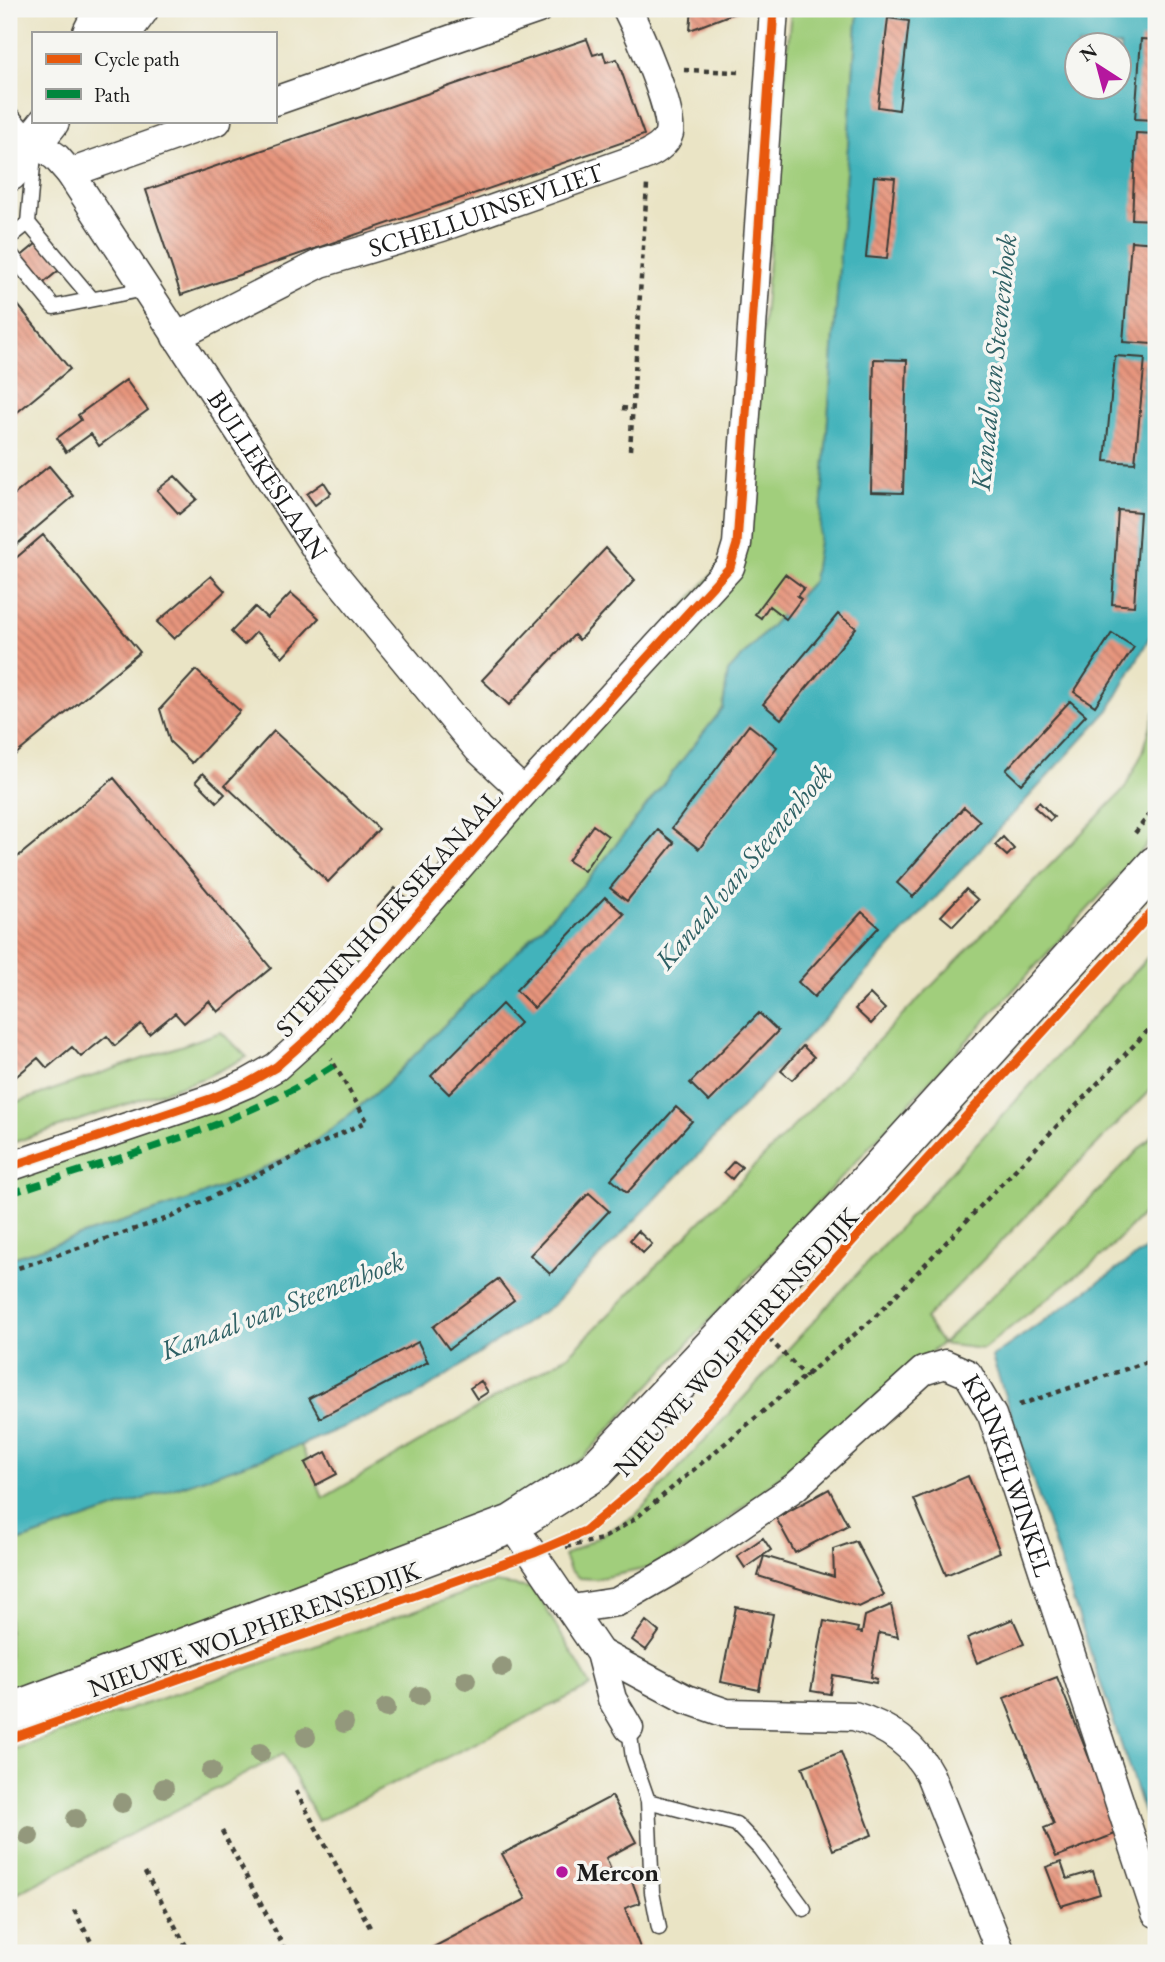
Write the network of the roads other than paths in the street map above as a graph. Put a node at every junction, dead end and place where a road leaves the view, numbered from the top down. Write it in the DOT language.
graph roads {
  1 [pos="104,9"];
  2 [pos="139,9"];
  3 [pos="538,9"];
  4 [pos="627,9"];
  5 [pos="774,9"];
  6 [pos="92,32"];
  7 [pos="122,32"];
  8 [pos="276,101"];
  9 [pos="9,112"];
  10 [pos="214,122"];
  11 [pos="42,131"];
  12 [pos="9,172"];
  13 [pos="70,173"];
  14 [pos="28,223"];
  15 [pos="9,238"];
  16 [pos="9,252"];
  17 [pos="145,289"];
  18 [pos="92,299"];
  19 [pos="176,337"];
  20 [pos="524,792"];
  21 [pos="1156,865"];
  22 [pos="9,1167"];
  23 [pos="523,1538"];
  24 [pos="572,1609"];
  25 [pos="600,1653"];
  26 [pos="9,1713"];
  27 [pos="629,1728"];
  28 [pos="648,1801"];
  29 [pos="804,1909"];
  30 [pos="1156,1913"];
  31 [pos="659,1928"];
  32 [pos="1001,1953"];
  1 -- 6 [label="street"];
  2 -- 7 [label="street"];
  3 -- 8 [label="street"];
  4 -- 19 [label="street, SCHELLUINSEVLIET"];
  5 -- 20 [label="street, STEENENHOEKSEKANAAL"];
  9 -- 11 [label="lane"];
  10 -- 13 [label="street"];
  11 -- 12 [label="street"];
  11 -- 13 [label="street, BULLEKESLAAN"];
  11 -- 14 [label="lane"];
  13 -- 17 [label="street, BULLEKESLAAN"];
  14 -- 15 [label="lane"];
  14 -- 18 [label="lane"];
  16 -- 18 [label="lane"];
  17 -- 18 [label="lane"];
  17 -- 19 [label="street, BULLEKESLAAN"];
  19 -- 20 [label="street, BULLEKESLAAN"];
  20 -- 22 [label="street, STEENENHOEKSEKANAAL"];
  21 -- 23 [label="street, NIEUWE WOLPHERENSEDIJK"];
  23 -- 24 [label="street"];
  23 -- 26 [label="street, NIEUWE WOLPHERENSEDIJK"];
  24 -- 25 [label="street"];
  24 -- 30 [label="street, KRINKELWINKEL"];
  25 -- 27 [label="street"];
  25 -- 32 [label="street"];
  27 -- 28 [label="lane"];
  28 -- 29 [label="lane"];
  28 -- 31 [label="lane"];
}
